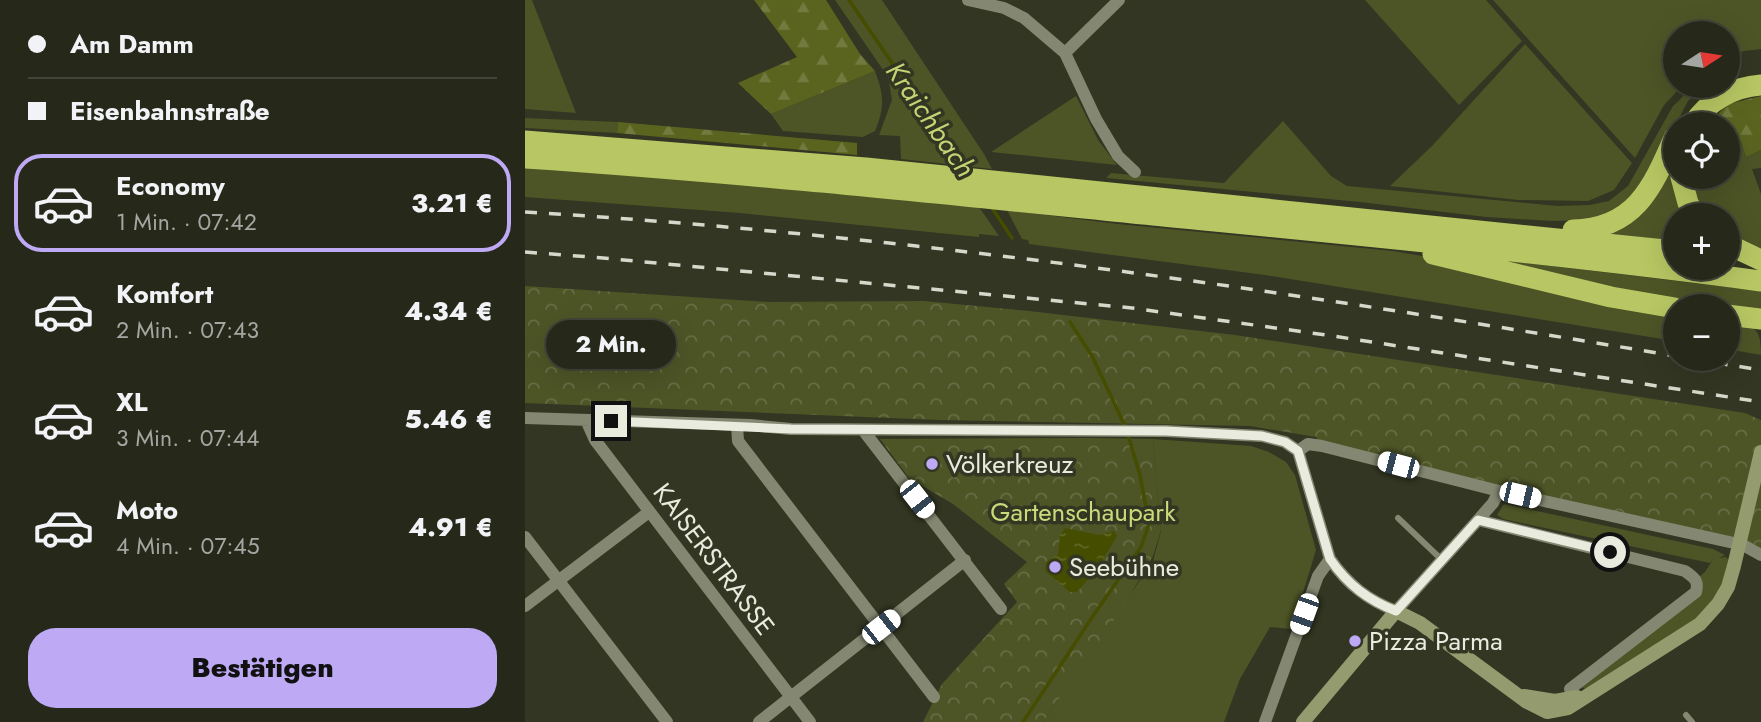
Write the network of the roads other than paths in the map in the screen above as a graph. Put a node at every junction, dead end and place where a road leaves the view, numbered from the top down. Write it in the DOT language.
graph roads {
  1 [pos="968,0"];
  2 [pos="1119,0"];
  3 [pos="1065,53"];
  4 [pos="1761,71"];
  5 [pos="1740,75"];
  6 [pos="1761,85"];
  7 [pos="1699,98"];
  8 [pos="1689,112"];
  9 [pos="1702,112"];
  10 [pos="525,141"];
  11 [pos="525,158"];
  12 [pos="1663,164"];
  13 [pos="1135,172"];
  14 [pos="1494,231"];
  15 [pos="1381,238"];
  16 [pos="1663,250"];
  17 [pos="1740,250"];
  18 [pos="1740,259"];
  19 [pos="1761,261"];
  20 [pos="1761,281"];
  21 [pos="1663,306"];
  22 [pos="1740,318"];
  23 [pos="1758,321"];
  24 [pos="528,417"];
  25 [pos="586,420"];
  26 [pos="737,425"];
  27 [pos="863,430"];
  28 [pos="1298,451"];
  29 [pos="1761,452"];
  30 [pos="1499,491"];
  31 [pos="649,512"];
  32 [pos="1398,518"];
  33 [pos="1478,520"];
  34 [pos="525,537"];
  35 [pos="1761,555"];
  36 [pos="1330,559"];
  37 [pos="1442,560"];
  38 [pos="965,561"];
  39 [pos="558,580"];
  40 [pos="525,606"];
  41 [pos="1002,610"];
  42 [pos="1396,611"];
  43 [pos="881,627"];
  44 [pos="1591,692"];
  45 [pos="1570,694"];
  46 [pos="1520,695"];
  47 [pos="791,697"];
  48 [pos="934,697"];
  49 [pos="1686,715"];
  50 [pos="1557,717"];
  51 [pos="1305,721"];
  52 [pos="667,722"];
  53 [pos="759,722"];
  54 [pos="810,722"];
  55 [pos="1265,722"];
  56 [pos="1692,722"];
  1 -- 3 [label="street"];
  2 -- 3 [label="street"];
  3 -- 13 [label="street"];
  4 -- 5 [label="highway"];
  6 -- 9 [label="highway"];
  7 -- 8 [label="highway"];
  10 -- 14 [label="highway"];
  11 -- 15 [label="highway"];
  12 -- 14 [label="highway"];
  14 -- 16 [label="highway"];
  15 -- 20 [label="highway"];
  15 -- 21 [label="highway"];
  17 -- 19 [label="highway"];
  18 -- 19 [label="highway"];
  22 -- 23 [label="highway"];
  24 -- 25 [label="street"];
  25 -- 26 [label="street"];
  25 -- 31 [label="street, KAISERSTRASSE"];
  26 -- 27 [label="street"];
  26 -- 43 [label="street"];
  27 -- 28 [label="street"];
  27 -- 38 [label="street"];
  28 -- 30 [label="street"];
  28 -- 36 [label="street"];
  29 -- 44 [label="main road"];
  30 -- 33 [label="street"];
  30 -- 35 [label="street"];
  31 -- 39 [label="street"];
  31 -- 47 [label="street, KAISERSTRASSE"];
  32 -- 37 [label="lane"];
  33 -- 37 [label="street"];
  33 -- 45 [label="street"];
  34 -- 39 [label="street"];
  36 -- 42 [label="street"];
  36 -- 55 [label="street"];
  37 -- 42 [label="street"];
  38 -- 41 [label="street"];
  38 -- 43 [label="street"];
  39 -- 40 [label="street"];
  39 -- 52 [label="street"];
  42 -- 46 [label="main road"];
  42 -- 51 [label="main road"];
  43 -- 47 [label="street"];
  43 -- 48 [label="street"];
  44 -- 45 [label="main road"];
  44 -- 50 [label="main road"];
  45 -- 46 [label="main road"];
  45 -- 50 [label="main road"];
  46 -- 50 [label="main road"];
  47 -- 53 [label="street"];
  47 -- 54 [label="street, KAISERSTRASSE"];
  49 -- 56 [label="lane"];
}
